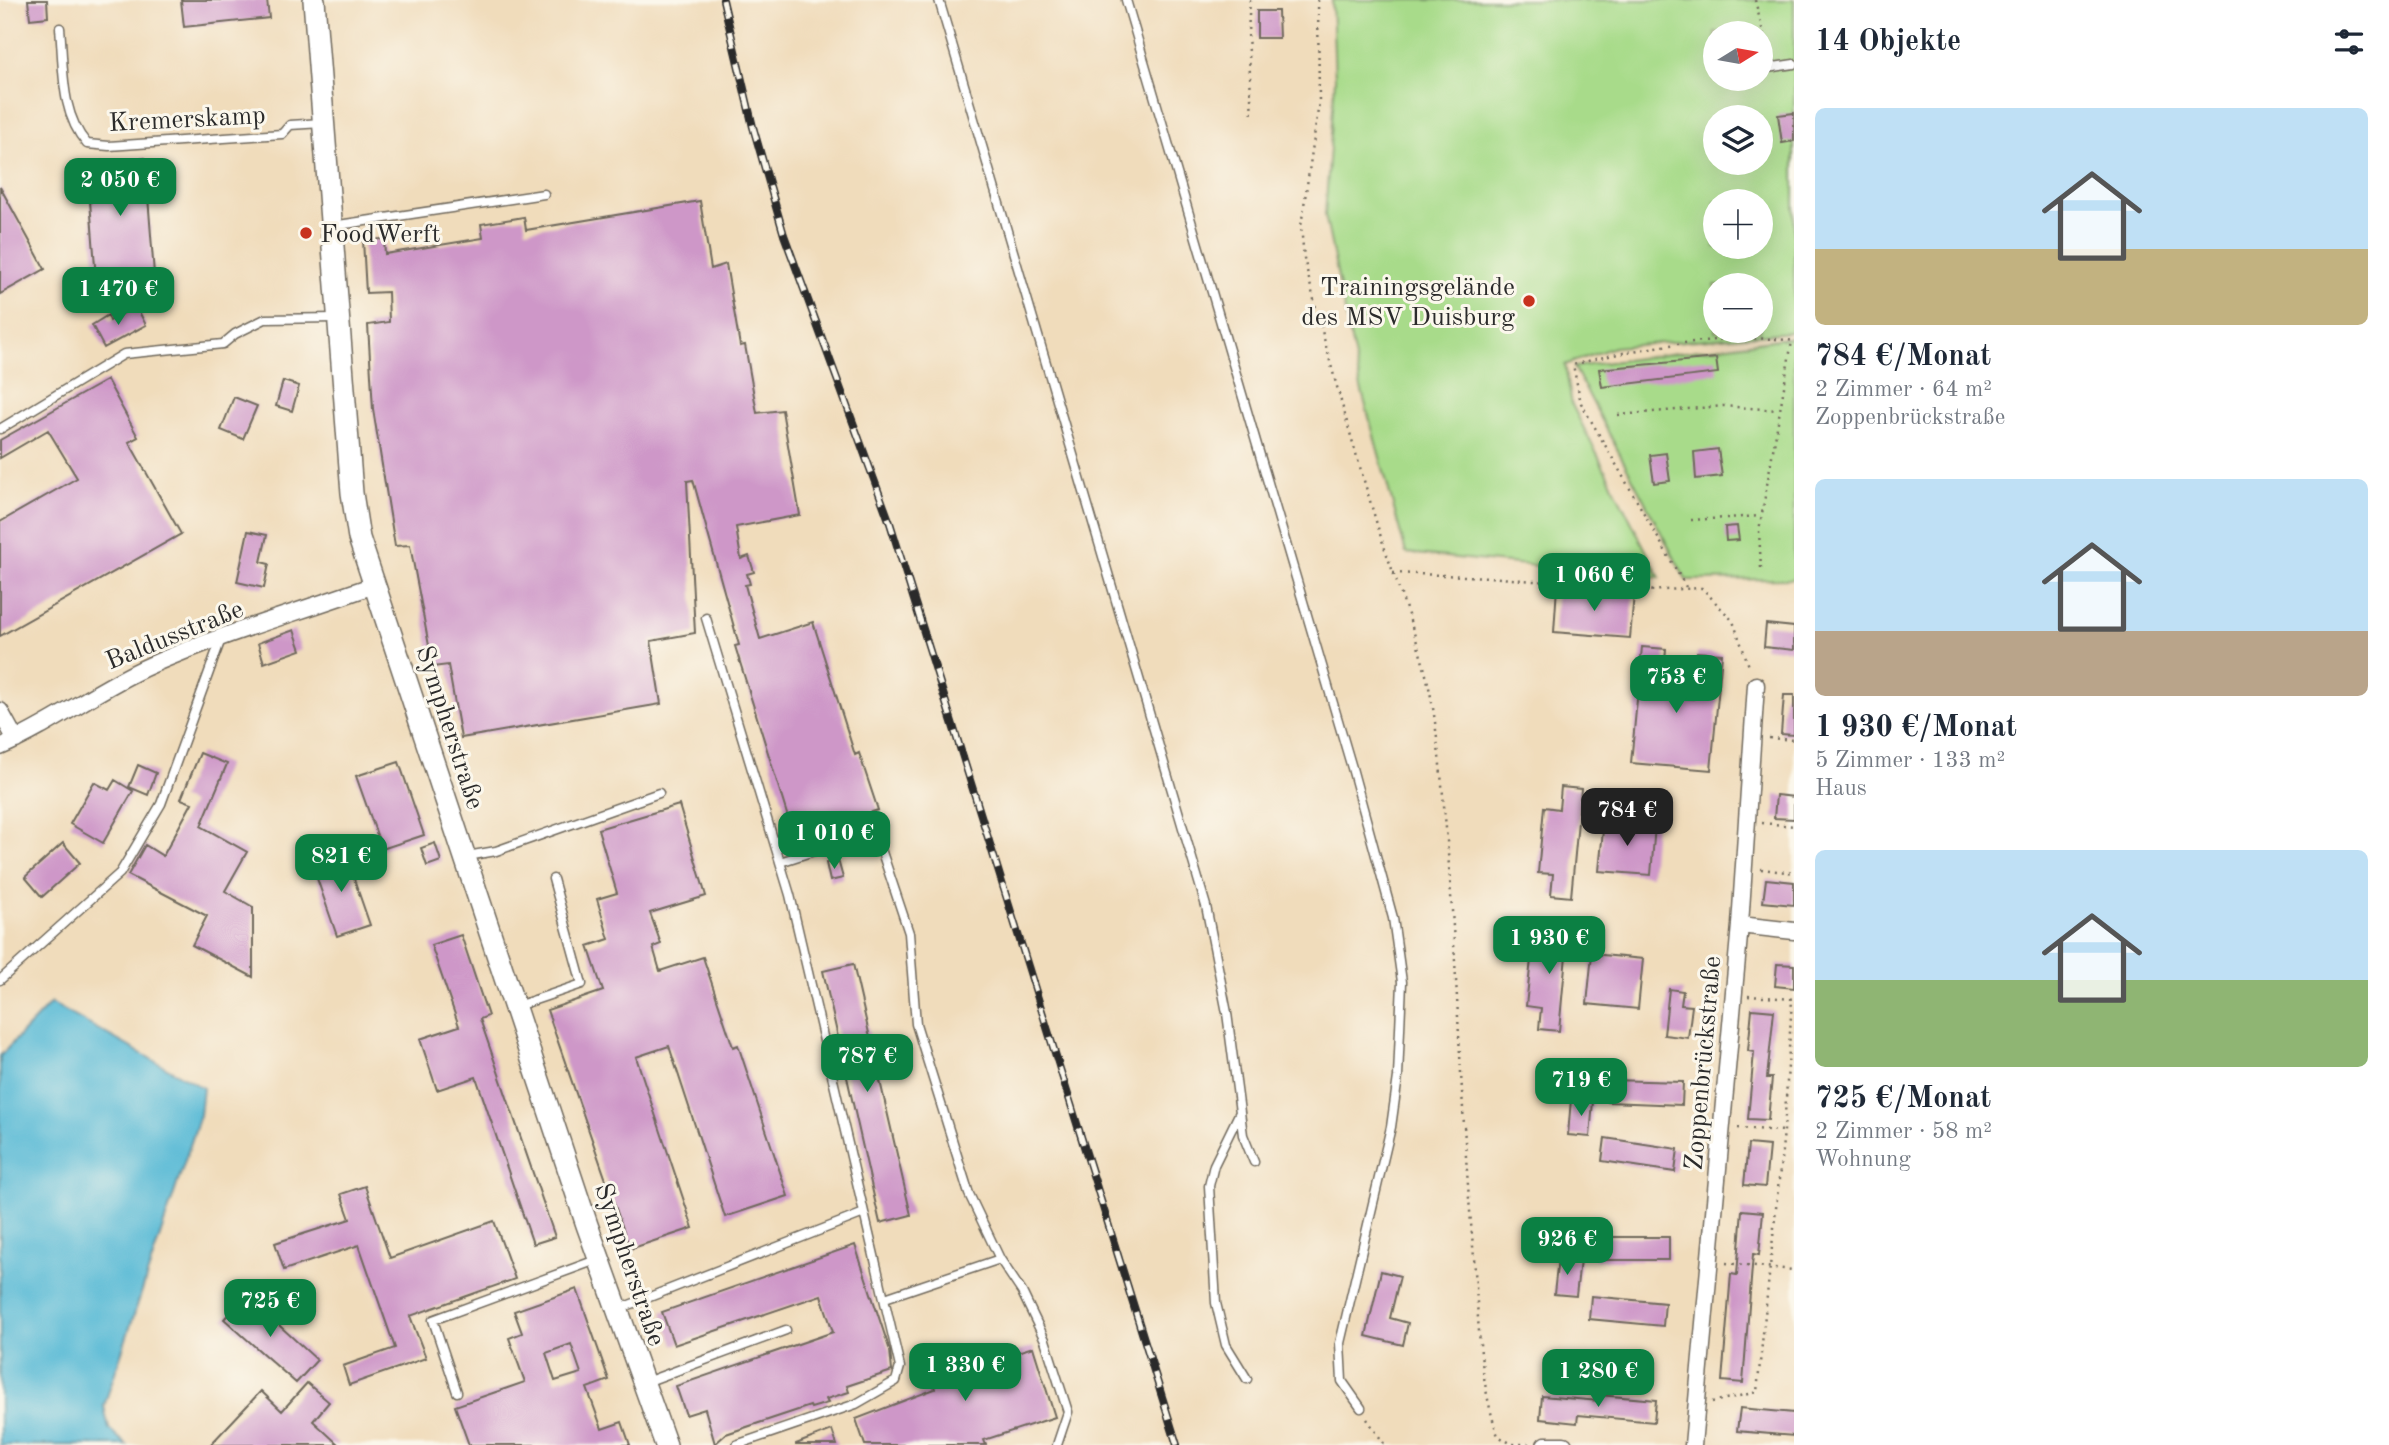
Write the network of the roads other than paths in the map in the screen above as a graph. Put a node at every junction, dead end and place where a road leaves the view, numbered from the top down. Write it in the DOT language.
graph roads {
  1 [pos="314,0"];
  2 [pos="939,0"];
  3 [pos="1126,0"];
  4 [pos="60,28"];
  5 [pos="1794,64"];
  6 [pos="1773,68"];
  7 [pos="325,123"];
  8 [pos="544,194"];
  9 [pos="332,226"];
  10 [pos="339,318"];
  11 [pos="0,429"];
  12 [pos="374,585"];
  13 [pos="706,618"];
  14 [pos="220,639"];
  15 [pos="1756,685"];
  16 [pos="0,711"];
  17 [pos="16,740"];
  18 [pos="0,747"];
  19 [pos="659,793"];
  20 [pos="464,856"];
  21 [pos="780,862"];
  22 [pos="553,879"];
  23 [pos="1740,925"];
  24 [pos="1794,931"];
  25 [pos="0,980"];
  26 [pos="515,1007"];
  27 [pos="1239,1114"];
  28 [pos="1254,1162"];
  29 [pos="864,1213"];
  30 [pos="599,1258"];
  31 [pos="1000,1259"];
  32 [pos="885,1298"];
  33 [pos="617,1309"];
  34 [pos="786,1330"];
  35 [pos="1247,1379"];
  36 [pos="643,1384"];
  37 [pos="457,1392"];
  38 [pos="1361,1408"];
  39 [pos="749,1443"];
  40 [pos="1545,1444"];
  41 [pos="666,1445"];
  42 [pos="736,1445"];
  43 [pos="1057,1445"];
  44 [pos="1564,1445"];
  45 [pos="1693,1445"];
  1 -- 7 [label="street, Sympherstraße"];
  2 -- 27 [label="lane"];
  3 -- 38 [label="lane"];
  4 -- 7 [label="lane, Kremerskamp"];
  5 -- 6 [label="lane"];
  7 -- 9 [label="street, Sympherstraße"];
  8 -- 9 [label="lane"];
  9 -- 10 [label="street, Sympherstraße"];
  10 -- 11 [label="lane"];
  10 -- 12 [label="street, Sympherstraße"];
  12 -- 14 [label="street, Baldusstraße"];
  12 -- 20 [label="street, Sympherstraße"];
  13 -- 21 [label="lane"];
  14 -- 17 [label="street, Baldusstraße"];
  14 -- 25 [label="lane"];
  15 -- 23 [label="street, Zoppenbrückstraße"];
  16 -- 17 [label="street"];
  17 -- 18 [label="street, Baldusstraße"];
  19 -- 20 [label="lane"];
  20 -- 26 [label="street, Sympherstraße"];
  21 -- 29 [label="lane"];
  21 -- 31 [label="lane"];
  22 -- 26 [label="lane"];
  23 -- 24 [label="street"];
  23 -- 45 [label="street, Zoppenbrückstraße"];
  26 -- 30 [label="street, Sympherstraße"];
  27 -- 28 [label="lane"];
  27 -- 35 [label="lane"];
  29 -- 32 [label="lane"];
  29 -- 33 [label="lane"];
  30 -- 33 [label="street, Sympherstraße"];
  30 -- 37 [label="lane"];
  31 -- 32 [label="lane"];
  31 -- 43 [label="lane"];
  32 -- 39 [label="lane"];
  33 -- 36 [label="street, Sympherstraße"];
  34 -- 36 [label="lane"];
  36 -- 41 [label="street, Sympherstraße"];
  39 -- 42 [label="lane"];
  40 -- 44 [label="street"];
}
